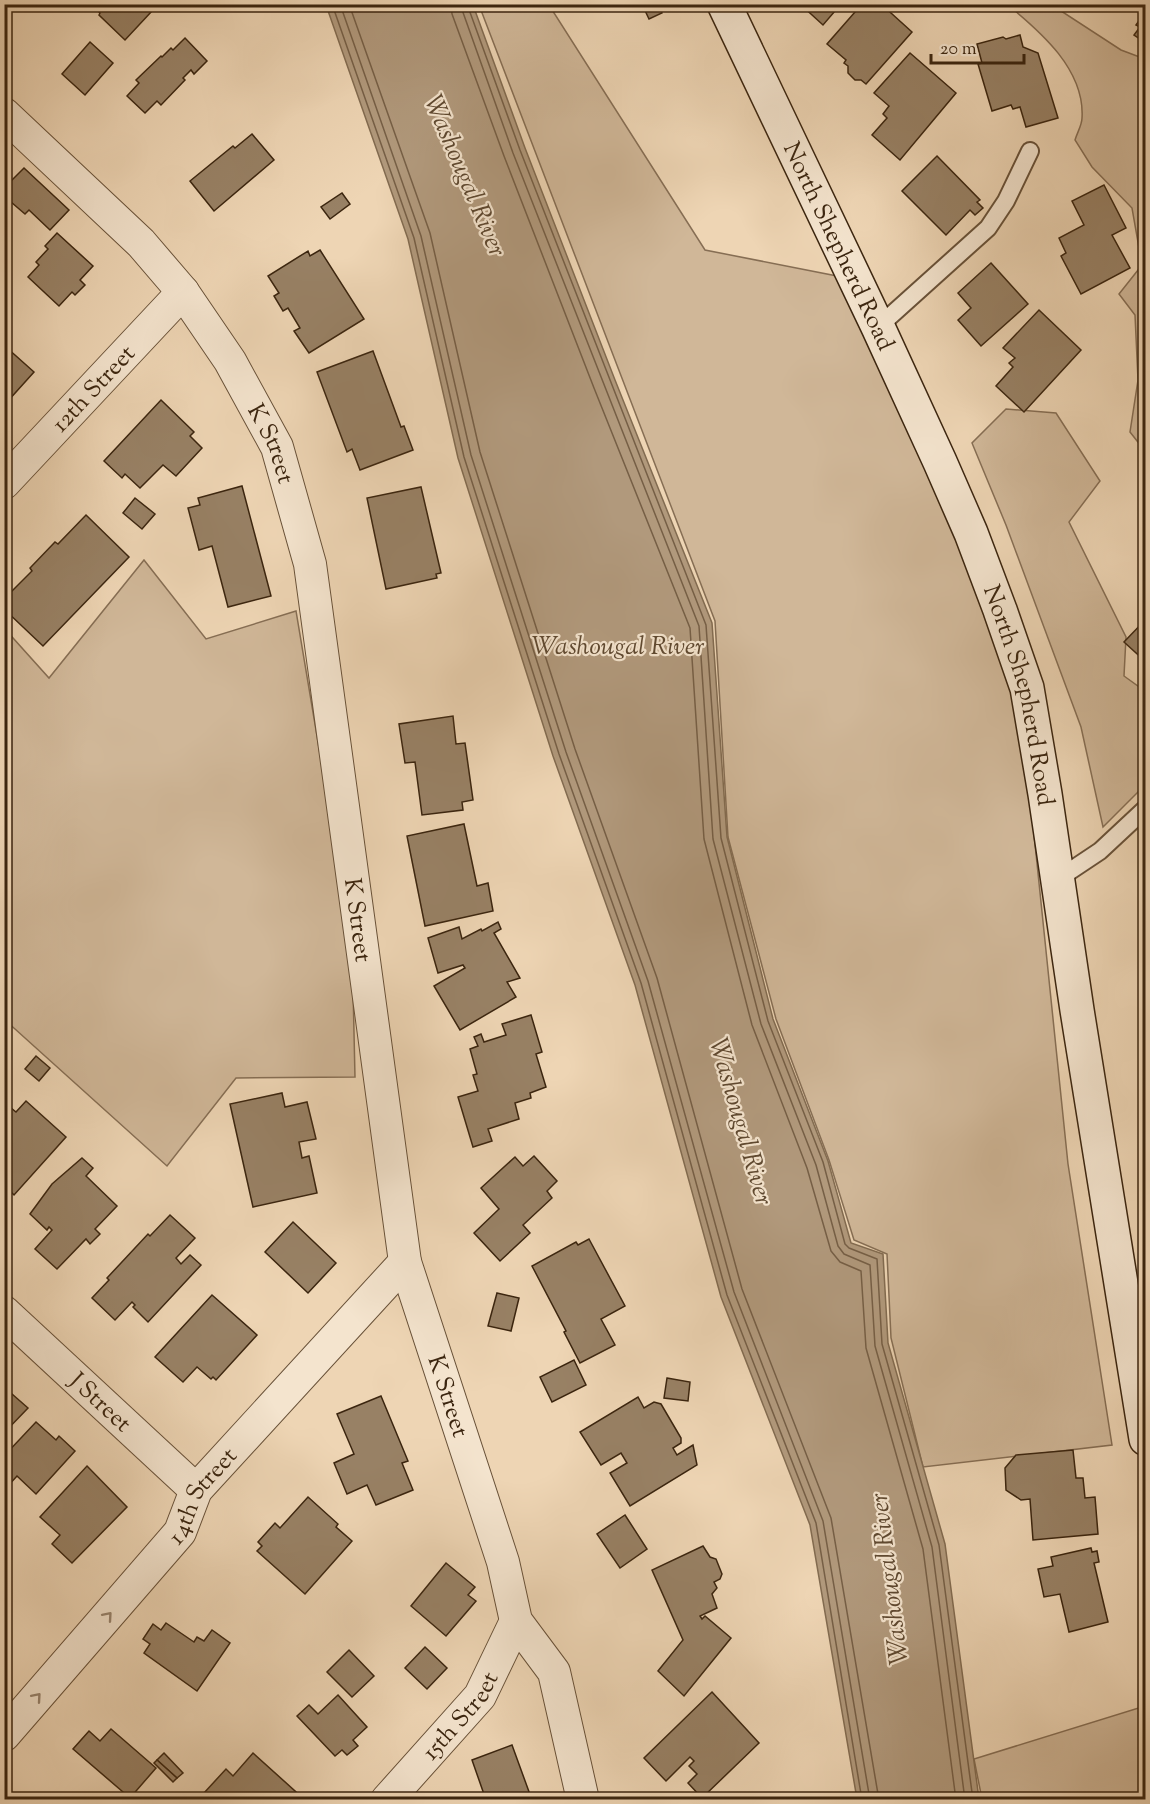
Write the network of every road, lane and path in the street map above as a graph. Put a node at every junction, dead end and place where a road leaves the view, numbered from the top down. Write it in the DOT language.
graph roads {
  1 [pos="724,4"];
  2 [pos="4,114"];
  3 [pos="1030,151"];
  4 [pos="183,292"];
  5 [pos="878,327"];
  6 [pos="4,483"];
  7 [pos="1146,808"];
  8 [pos="1058,879"];
  9 [pos="405,1262"];
  10 [pos="4,1312"];
  11 [pos="1146,1439"];
  12 [pos="196,1490"];
  13 [pos="516,1621"];
  14 [pos="4,1735"];
  15 [pos="387,1800"];
  16 [pos="584,1800"];
  1 -- 5 [label="street, North Shepherd Road"];
  2 -- 4 [label="street, K Street"];
  3 -- 5 [label="lane"];
  4 -- 6 [label="street, 12th Street"];
  4 -- 9 [label="street, K Street"];
  5 -- 8 [label="street, North Shepherd Road"];
  7 -- 8 [label="lane"];
  8 -- 11 [label="street, North Shepherd Road"];
  9 -- 12 [label="street, 14th Street"];
  9 -- 13 [label="street, K Street"];
  10 -- 12 [label="street, J Street"];
  14 -- 12 [label="street, 14th Street, one-way"];
  13 -- 15 [label="street, 15th Street"];
  13 -- 16 [label="street, K Street"];
}
